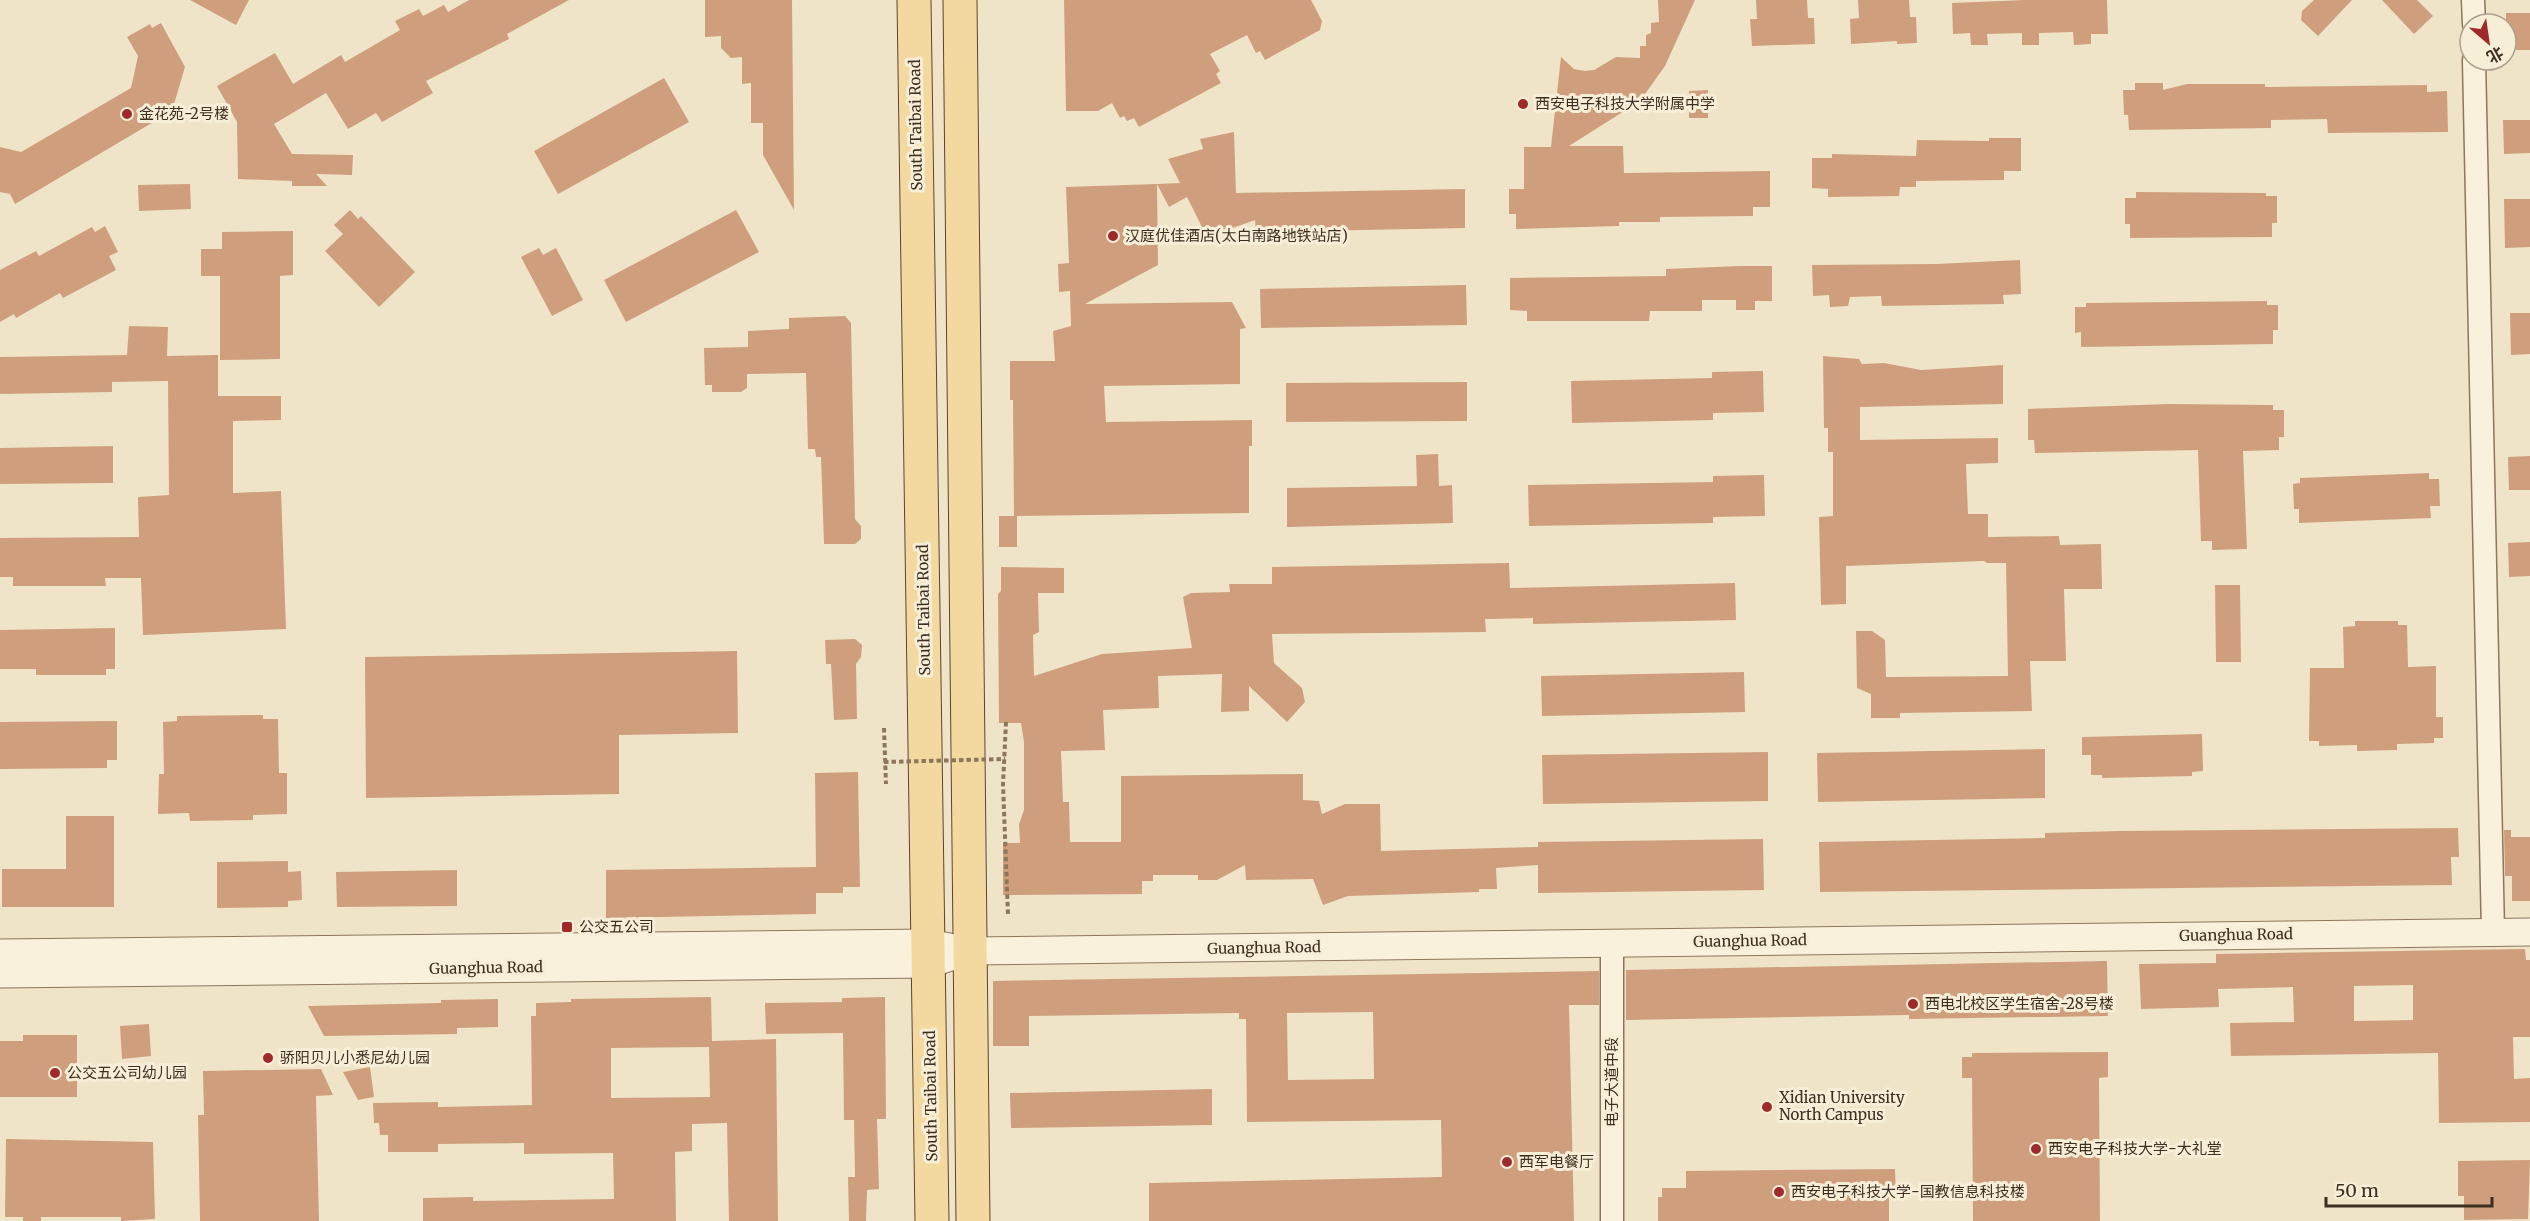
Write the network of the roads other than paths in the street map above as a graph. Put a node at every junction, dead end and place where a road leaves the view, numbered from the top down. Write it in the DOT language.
graph roads {
  1 [pos="914,0"];
  2 [pos="960,0"];
  3 [pos="2474,72"];
  4 [pos="2493,932"];
  5 [pos="2530,932"];
  6 [pos="1612,943"];
  7 [pos="970,951"];
  8 [pos="0,953"];
  9 [pos="929,954"];
  10 [pos="0,974"];
  11 [pos="932,1221"];
  12 [pos="973,1221"];
  13 [pos="1612,1221"];
  1 -- 9 [label="main road, South Taibai Road"];
  2 -- 7 [label="main road"];
  3 -- 4 [label="street"];
  4 -- 5 [label="street, Guanghua Road"];
  4 -- 6 [label="street, Guanghua Road"];
  6 -- 7 [label="street, Guanghua Road"];
  6 -- 13 [label="street, 电子大道中段"];
  7 -- 9 [label="street, Guanghua Road"];
  7 -- 12 [label="main road"];
  8 -- 9 [label="street, Guanghua Road"];
  9 -- 10 [label="street, Guanghua Road"];
  9 -- 11 [label="main road, South Taibai Road"];
}
